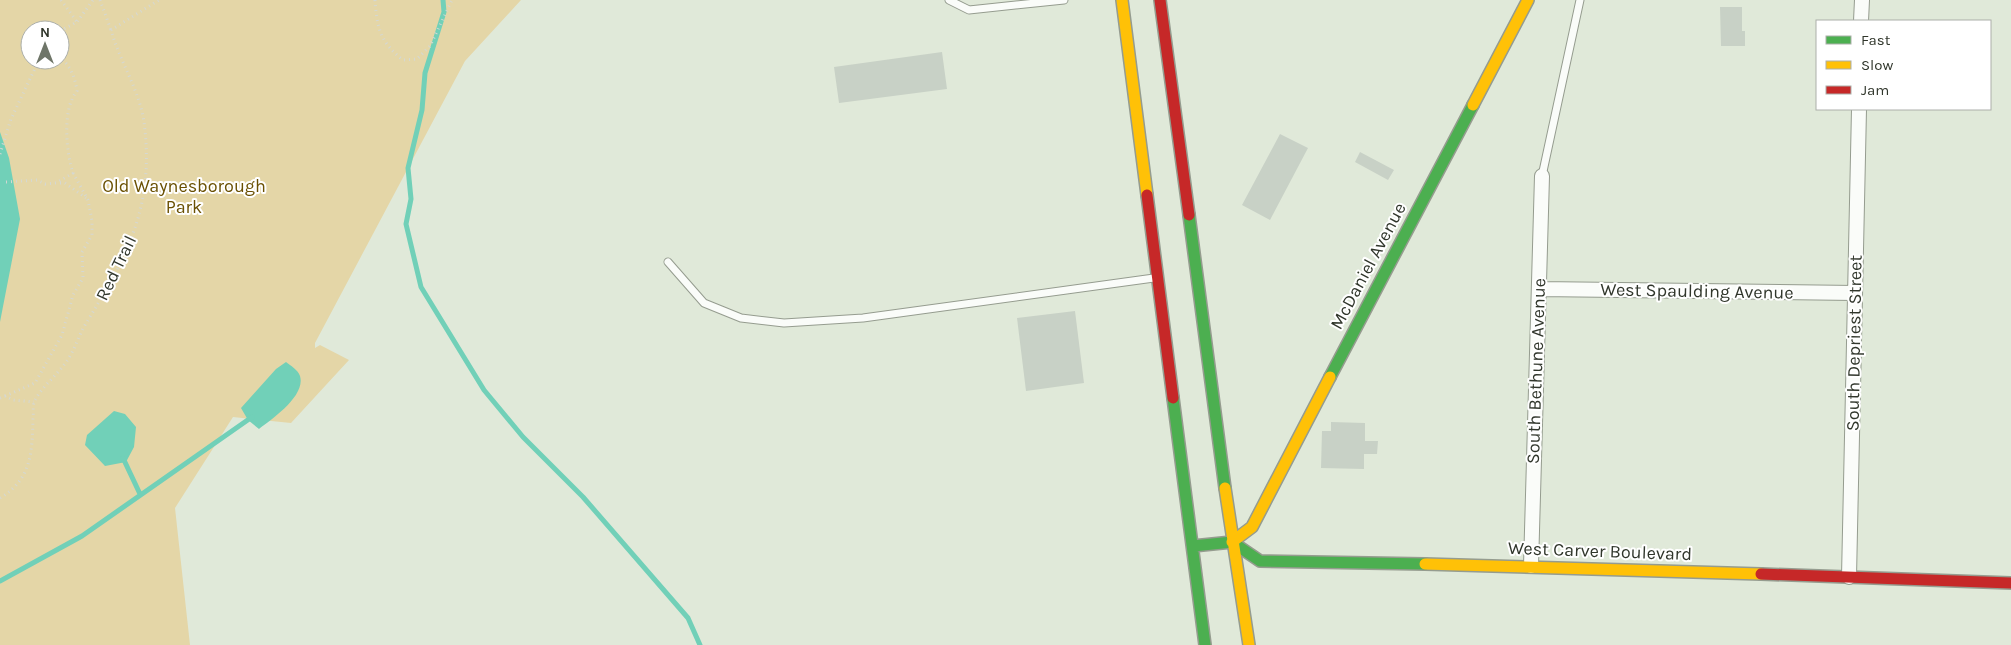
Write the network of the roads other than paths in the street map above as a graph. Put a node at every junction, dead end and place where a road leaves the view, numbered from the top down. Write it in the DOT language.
graph roads {
  1 [pos="949,0"];
  2 [pos="1064,0"];
  3 [pos="1122,0"];
  4 [pos="1160,0"];
  5 [pos="1528,0"];
  6 [pos="1580,0"];
  7 [pos="1862,0"];
  8 [pos="1861,20"];
  9 [pos="1859,110"];
  10 [pos="1542,176"];
  11 [pos="668,262"];
  12 [pos="1157,278"];
  13 [pos="1539,289"];
  14 [pos="1855,293"];
  15 [pos="1232,542"];
  16 [pos="1193,546"];
  17 [pos="1530,566"];
  18 [pos="1849,577"];
  19 [pos="2011,583"];
  20 [pos="1205,645"];
  21 [pos="1249,645"];
  1 -- 2 [label="lane"];
  3 -- 12 [label="main road"];
  4 -- 15 [label="main road"];
  5 -- 15 [label="main road, McDaniel Avenue"];
  6 -- 10 [label="lane"];
  7 -- 8 [label="street"];
  9 -- 14 [label="street, South Depriest Street"];
  10 -- 13 [label="street, South Bethune Avenue"];
  11 -- 12 [label="lane"];
  12 -- 16 [label="main road"];
  13 -- 14 [label="street, West Spaulding Avenue"];
  13 -- 17 [label="street, South Bethune Avenue"];
  14 -- 18 [label="street, South Depriest Street"];
  15 -- 16 [label="main road"];
  15 -- 17 [label="main road, West Carver Boulevard"];
  15 -- 21 [label="main road"];
  16 -- 20 [label="main road"];
  17 -- 18 [label="main road, West Carver Boulevard"];
  18 -- 19 [label="main road, West Carver Boulevard"];
}
